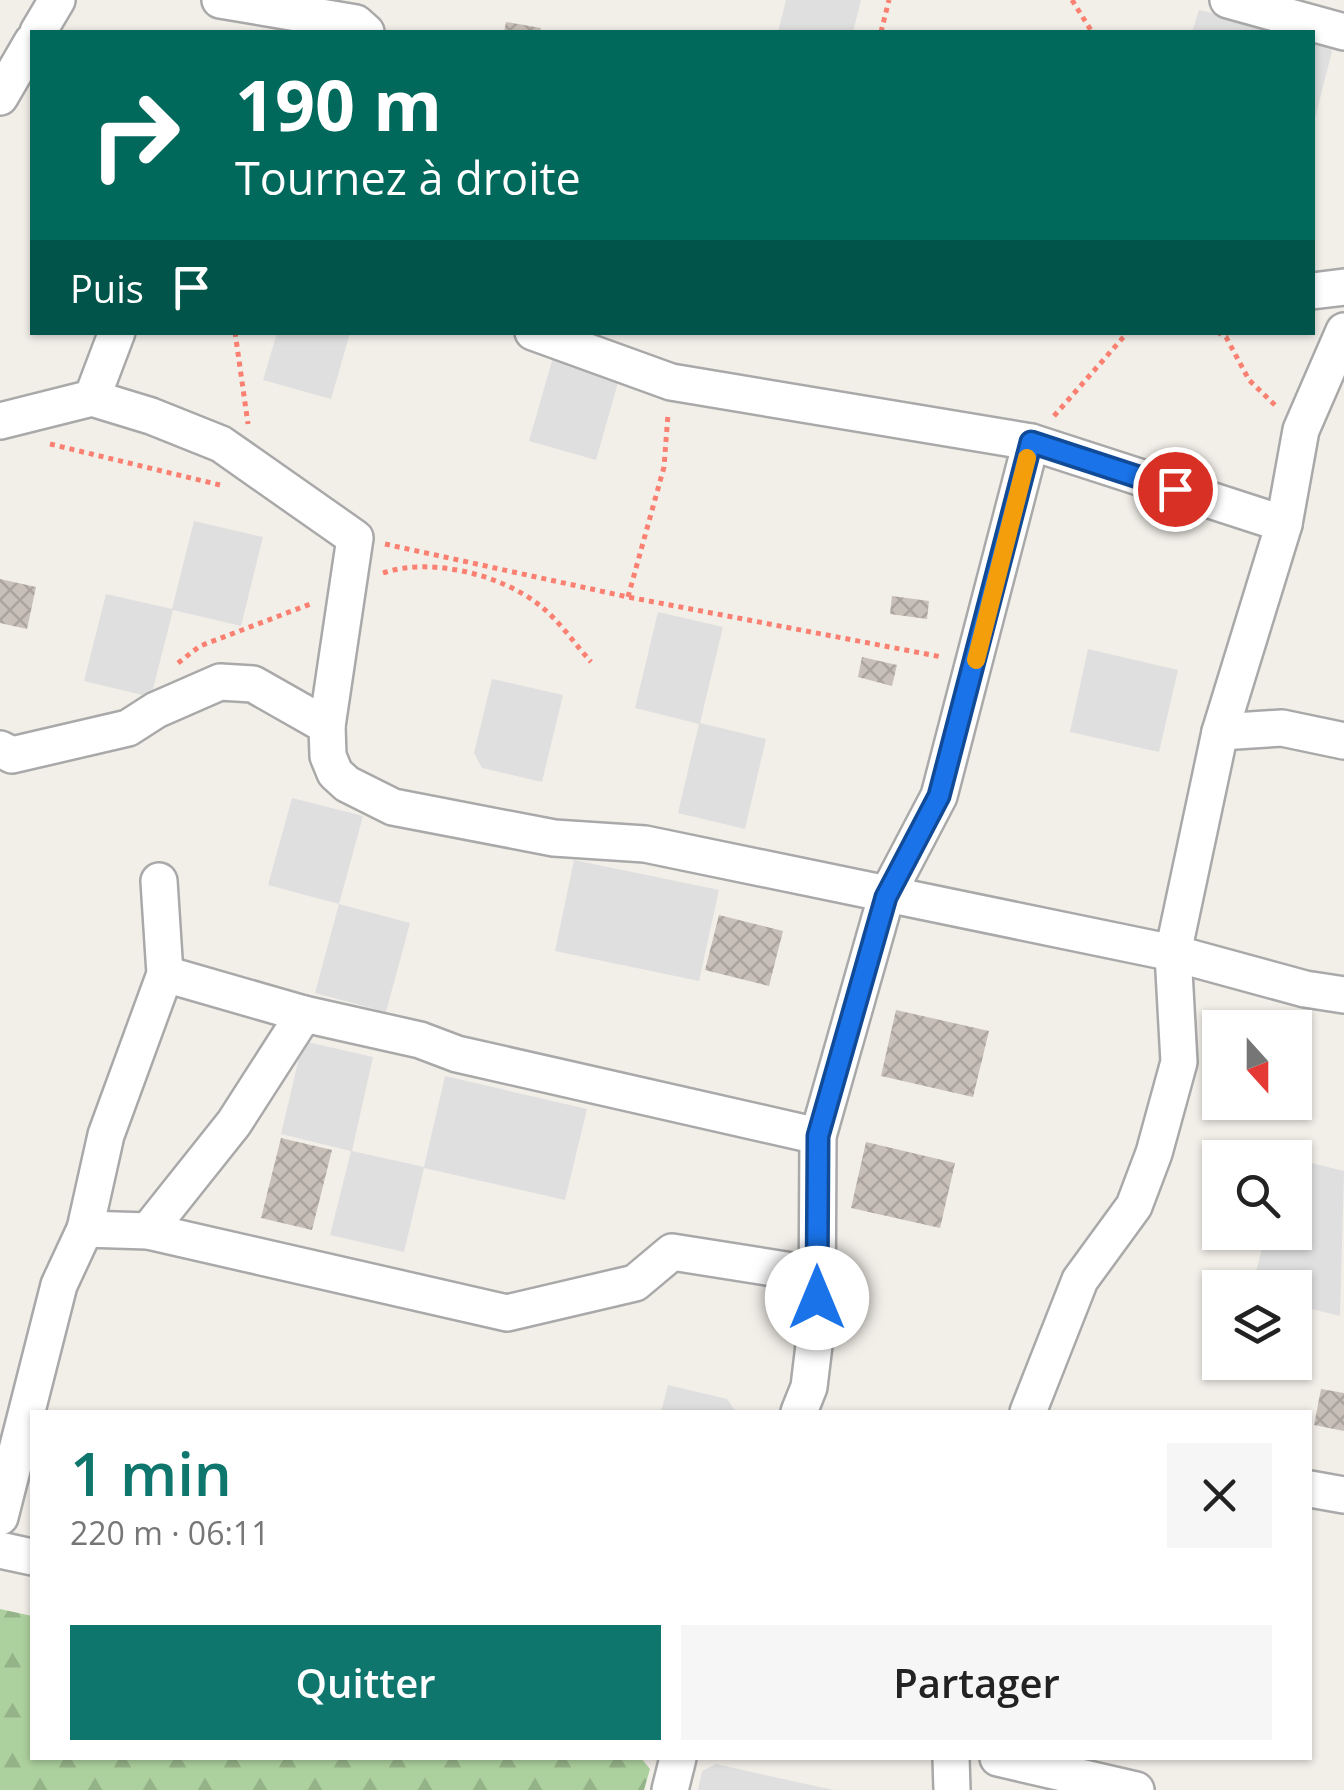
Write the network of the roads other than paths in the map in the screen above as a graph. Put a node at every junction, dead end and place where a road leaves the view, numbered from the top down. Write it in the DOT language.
graph roads {
  1 [pos="58,0"];
  2 [pos="220,0"];
  3 [pos="1228,0"];
  4 [pos="358,22"];
  5 [pos="39,30"];
  6 [pos="1344,32"];
  7 [pos="30,45"];
  8 [pos="0,97"];
  9 [pos="1344,287"];
  10 [pos="1315,292"];
  11 [pos="1344,331"];
  12 [pos="116,335"];
  13 [pos="541,335"];
  14 [pos="92,398"];
  15 [pos="0,421"];
  16 [pos="1031,442"];
  17 [pos="1284,524"];
  18 [pos="328,726"];
  19 [pos="1220,732"];
  20 [pos="1344,741"];
  21 [pos="0,749"];
  22 [pos="159,880"];
  23 [pos="886,897"];
  24 [pos="1173,953"];
  25 [pos="165,974"];
  26 [pos="1344,995"];
  27 [pos="304,1014"];
  28 [pos="818,1136"];
  29 [pos="86,1229"];
  30 [pos="148,1231"];
  31 [pos="817,1275"];
  32 [pos="800,1410"];
  33 [pos="1029,1410"];
  34 [pos="1312,1488"];
  35 [pos="1344,1495"];
  36 [pos="0,1517"];
  37 [pos="0,1550"];
  38 [pos="30,1557"];
  39 [pos="678,1760"];
  40 [pos="951,1760"];
  41 [pos="1040,1762"];
  42 [pos="670,1790"];
  43 [pos="952,1790"];
  44 [pos="1136,1790"];
  1 -- 5 [label="street"];
  2 -- 4 [label="street"];
  3 -- 6 [label="street"];
  7 -- 8 [label="street"];
  9 -- 10 [label="street"];
  11 -- 17 [label="street"];
  12 -- 14 [label="street"];
  13 -- 16 [label="street"];
  14 -- 15 [label="street"];
  14 -- 18 [label="street"];
  16 -- 17 [label="street"];
  16 -- 23 [label="street"];
  17 -- 19 [label="street"];
  18 -- 21 [label="street"];
  18 -- 23 [label="street"];
  19 -- 20 [label="street"];
  19 -- 24 [label="street"];
  22 -- 25 [label="street"];
  23 -- 24 [label="street"];
  23 -- 28 [label="street"];
  24 -- 26 [label="street"];
  24 -- 33 [label="street"];
  25 -- 27 [label="street"];
  25 -- 29 [label="street"];
  27 -- 28 [label="street"];
  27 -- 30 [label="street"];
  28 -- 31 [label="street"];
  29 -- 30 [label="street"];
  29 -- 36 [label="street"];
  30 -- 31 [label="street"];
  31 -- 32 [label="street"];
  34 -- 35 [label="street"];
  37 -- 38 [label="street"];
  39 -- 42 [label="street"];
  40 -- 43 [label="street"];
  41 -- 44 [label="street"];
}
